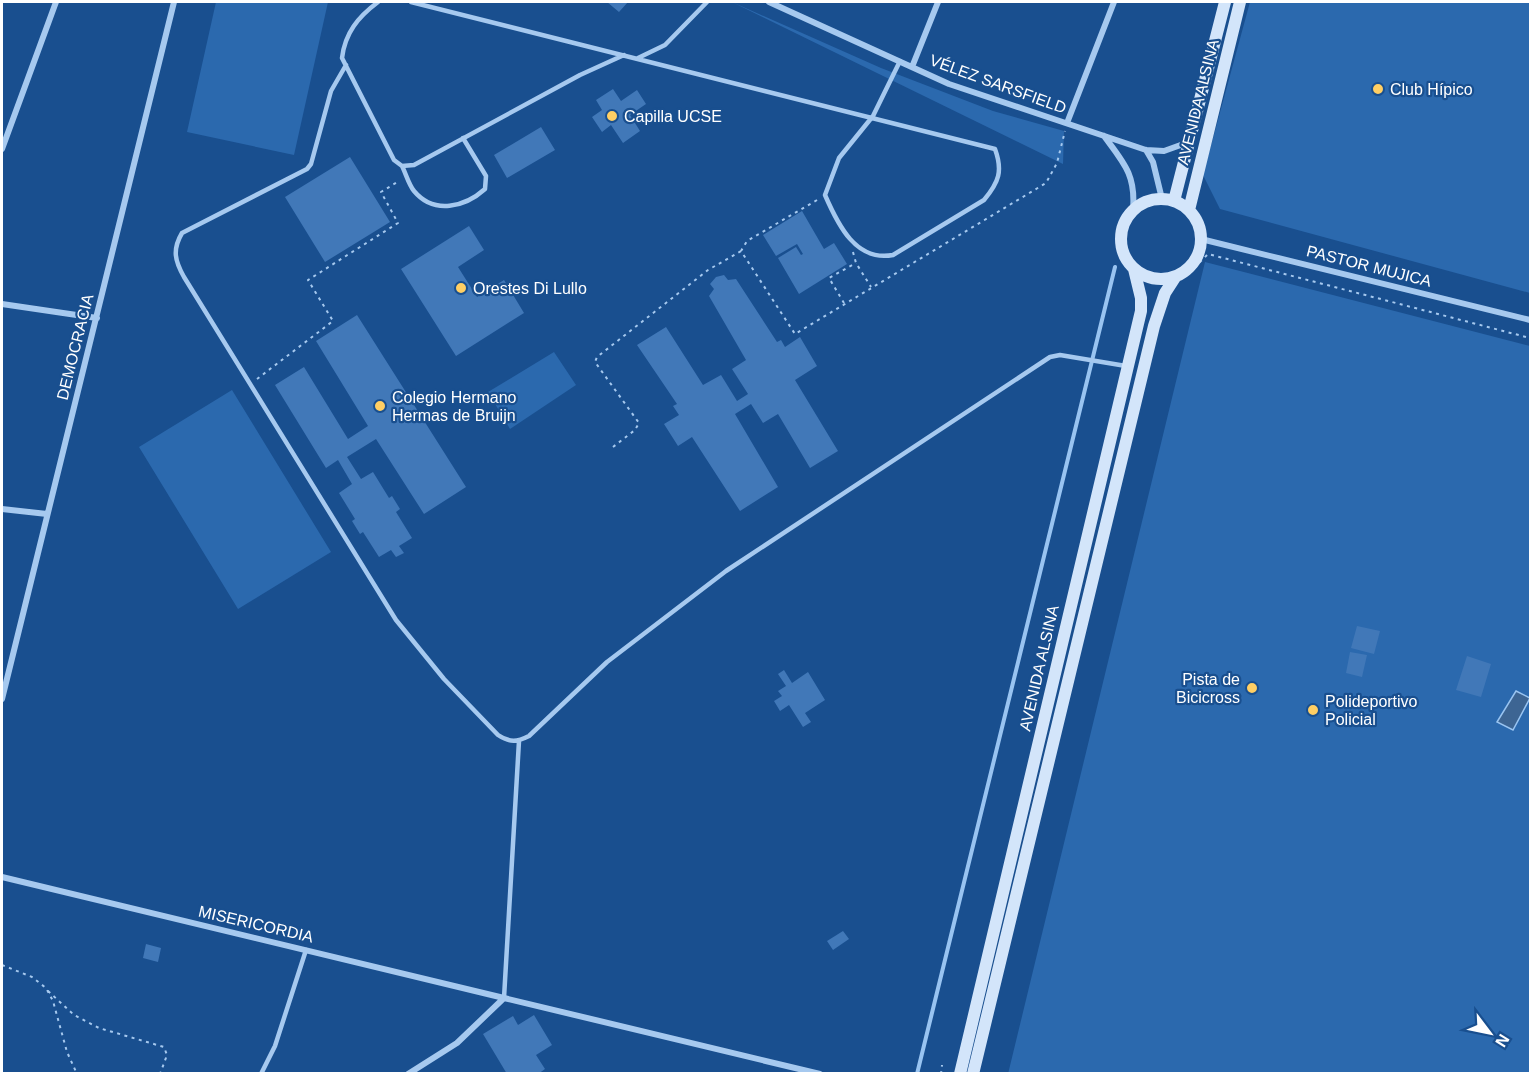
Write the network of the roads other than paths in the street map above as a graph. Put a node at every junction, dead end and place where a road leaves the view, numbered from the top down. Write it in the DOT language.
graph roads {
  1 [pos="56,2"];
  2 [pos="174,2"];
  3 [pos="378,2"];
  4 [pos="411,2"];
  5 [pos="707,2"];
  6 [pos="770,2"];
  7 [pos="938,2"];
  8 [pos="1114,2"];
  9 [pos="1225,2"];
  10 [pos="1240,2"];
  11 [pos="624,55"];
  12 [pos="638,58"];
  13 [pos="900,62"];
  14 [pos="346,65"];
  15 [pos="912,67"];
  16 [pos="873,116"];
  17 [pos="1067,123"];
  18 [pos="1104,136"];
  19 [pos="463,138"];
  20 [pos="1190,141"];
  21 [pos="2,149"];
  22 [pos="1146,150"];
  23 [pos="402,166"];
  24 [pos="1168,200"];
  25 [pos="1132,210"];
  26 [pos="1189,210"];
  27 [pos="1201,239"];
  28 [pos="1134,269"];
  29 [pos="1181,275"];
  30 [pos="2,304"];
  31 [pos="97,318"];
  32 [pos="1530,320"];
  33 [pos="1128,366"];
  34 [pos="2,509"];
  35 [pos="47,514"];
  36 [pos="2,699"];
  37 [pos="519,741"];
  38 [pos="2,877"];
  39 [pos="306,950"];
  40 [pos="504,998"];
  41 [pos="261,1074"];
  42 [pos="408,1074"];
  43 [pos="820,1074"];
  44 [pos="960,1074"];
  45 [pos="973,1074"];
  1 -- 21 [label="street"];
  2 -- 31 [label="street, DEMOCRACIA"];
  3 -- 14 [label="lane"];
  4 -- 11 [label="lane"];
  5 -- 12 [label="lane"];
  6 -- 13 [label="street, VÉLEZ SARSFIELD"];
  7 -- 15 [label="street"];
  8 -- 17 [label="street"];
  9 -- 20 [label="main road, AVENIDA ALSINA"];
  10 -- 26 [label="main road, AVENIDA ALSINA"];
  11 -- 12 [label="lane"];
  11 -- 19 [label="lane"];
  12 -- 16 [label="lane"];
  13 -- 15 [label="street, VÉLEZ SARSFIELD"];
  13 -- 16 [label="lane"];
  14 -- 23 [label="lane"];
  14 -- 37 [label="lane"];
  15 -- 17 [label="street, VÉLEZ SARSFIELD"];
  16 -- 16 [label="lane"];
  17 -- 18 [label="street, VÉLEZ SARSFIELD"];
  18 -- 22 [label="street, VÉLEZ SARSFIELD"];
  18 -- 25 [label="street"];
  19 -- 23 [label="lane"];
  19 -- 23 [label="lane"];
  20 -- 22 [label="street, VÉLEZ SARSFIELD"];
  20 -- 24 [label="main road, AVENIDA ALSINA"];
  22 -- 24 [label="street"];
  24 -- 25 [label="main road"];
  24 -- 26 [label="main road"];
  25 -- 28 [label="main road"];
  26 -- 27 [label="main road"];
  27 -- 29 [label="main road"];
  27 -- 32 [label="street, PASTOR MUJICA"];
  28 -- 29 [label="main road"];
  28 -- 33 [label="main road, AVENIDA ALSINA"];
  29 -- 45 [label="main road, AVENIDA ALSINA"];
  30 -- 31 [label="street"];
  31 -- 35 [label="street, DEMOCRACIA"];
  33 -- 37 [label="lane"];
  33 -- 44 [label="main road, AVENIDA ALSINA"];
  34 -- 35 [label="street"];
  35 -- 36 [label="street, DEMOCRACIA"];
  37 -- 40 [label="lane"];
  38 -- 39 [label="street, MISERICORDIA"];
  39 -- 40 [label="street, MISERICORDIA"];
  39 -- 41 [label="lane"];
  40 -- 42 [label="street"];
  40 -- 43 [label="street, MISERICORDIA"];
}
